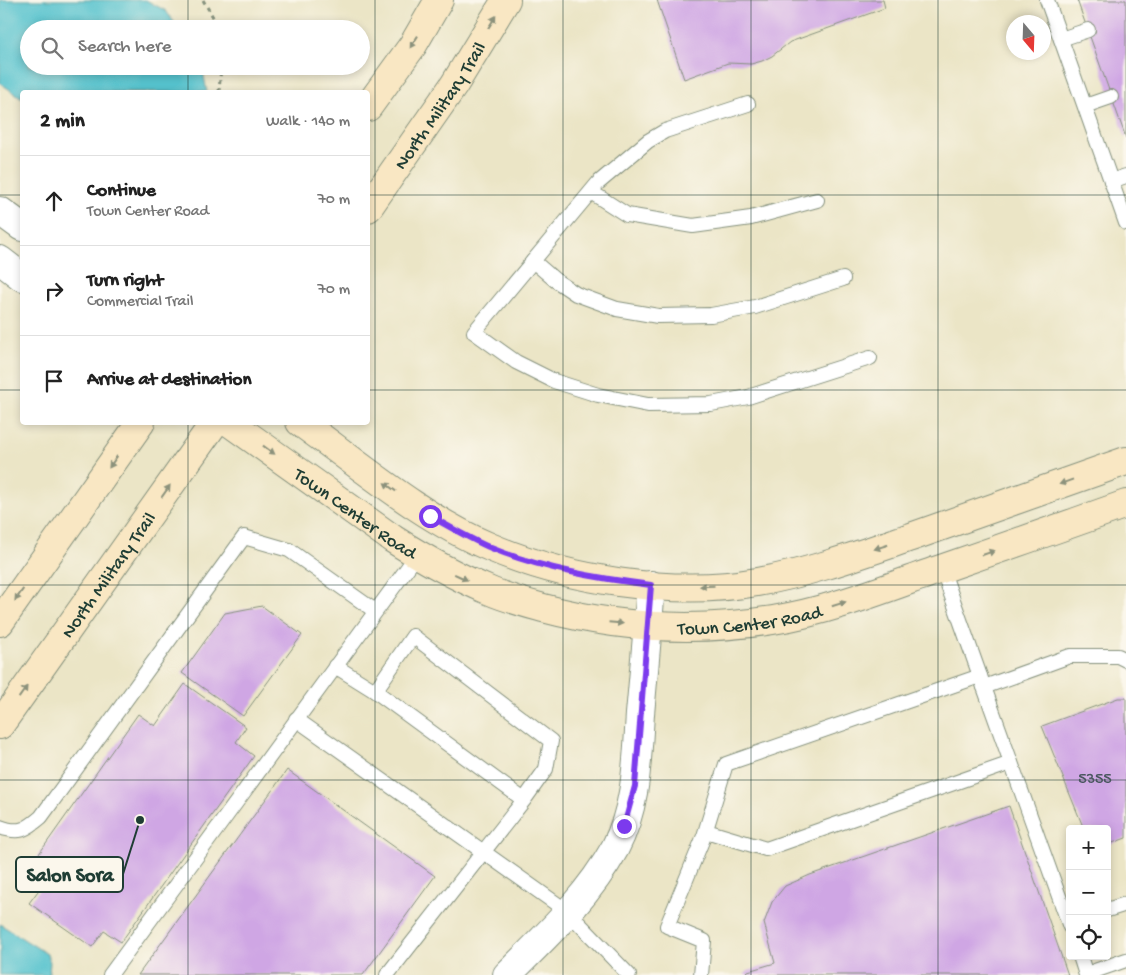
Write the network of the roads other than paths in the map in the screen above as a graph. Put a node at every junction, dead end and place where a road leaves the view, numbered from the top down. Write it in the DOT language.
graph roads {
  1 [pos="439,0"];
  2 [pos="506,0"];
  3 [pos="1047,0"];
  4 [pos="1088,30"];
  5 [pos="1061,39"];
  6 [pos="1111,97"];
  7 [pos="370,104"];
  8 [pos="748,104"];
  9 [pos="1085,106"];
  10 [pos="1126,176"];
  11 [pos="1111,180"];
  12 [pos="591,192"];
  13 [pos="818,200"];
  14 [pos="370,205"];
  15 [pos="0,211"];
  16 [pos="1126,223"];
  17 [pos="20,226"];
  18 [pos="0,260"];
  19 [pos="533,261"];
  20 [pos="20,275"];
  21 [pos="843,278"];
  22 [pos="870,358"];
  23 [pos="140,425"];
  24 [pos="213,425"];
  25 [pos="233,425"];
  26 [pos="304,425"];
  27 [pos="1126,461"];
  28 [pos="1126,504"];
  29 [pos="417,554"];
  30 [pos="942,569"];
  31 [pos="651,585"];
  32 [pos="375,611"];
  33 [pos="0,622"];
  34 [pos="648,626"];
  35 [pos="1126,660"];
  36 [pos="336,666"];
  37 [pos="982,681"];
  38 [pos="375,692"];
  39 [pos="296,719"];
  40 [pos="0,725"];
  41 [pos="1011,763"];
  42 [pos="524,800"];
  43 [pos="0,827"];
  44 [pos="706,831"];
  45 [pos="483,853"];
  46 [pos="1126,904"];
  47 [pos="1111,909"];
  48 [pos="568,912"];
  49 [pos="1066,917"];
  50 [pos="1081,960"];
  51 [pos="1126,960"];
  52 [pos="110,975"];
  53 [pos="386,975"];
  54 [pos="507,975"];
  55 [pos="629,975"];
  56 [pos="701,975"];
  57 [pos="1086,975"];
  1 -- 7 [label="main road, one-way"];
  14 -- 2 [label="main road, North Military Trail, one-way"];
  3 -- 5 [label="lane"];
  4 -- 5 [label="lane"];
  5 -- 9 [label="lane"];
  6 -- 9 [label="lane"];
  8 -- 12 [label="lane"];
  9 -- 11 [label="lane"];
  10 -- 11 [label="lane"];
  11 -- 16 [label="lane"];
  12 -- 13 [label="lane"];
  12 -- 19 [label="lane"];
  15 -- 17 [label="street"];
  18 -- 20 [label="street"];
  19 -- 21 [label="lane"];
  19 -- 22 [label="lane"];
  23 -- 33 [label="main road, one-way"];
  40 -- 24 [label="main road, North Military Trail, one-way"];
  25 -- 29 [label="main road, Town Center Road, one-way"];
  31 -- 26 [label="main road, Town Center Road, one-way"];
  27 -- 31 [label="main road, Town Center Road, one-way"];
  30 -- 28 [label="main road, Town Center Road, one-way"];
  29 -- 32 [label="lane"];
  29 -- 34 [label="main road, Town Center Road, one-way"];
  34 -- 30 [label="main road, Town Center Road, one-way"];
  30 -- 37 [label="lane"];
  31 -- 34 [label="street"];
  32 -- 36 [label="lane"];
  32 -- 43 [label="lane"];
  34 -- 48 [label="street"];
  35 -- 37 [label="lane"];
  36 -- 38 [label="lane"];
  36 -- 39 [label="lane"];
  37 -- 41 [label="lane"];
  37 -- 44 [label="lane"];
  38 -- 42 [label="lane"];
  38 -- 42 [label="lane"];
  39 -- 45 [label="lane"];
  39 -- 52 [label="lane"];
  41 -- 44 [label="lane"];
  41 -- 49 [label="lane"];
  42 -- 45 [label="lane"];
  44 -- 56 [label="lane"];
  45 -- 48 [label="lane"];
  45 -- 53 [label="lane"];
  46 -- 47 [label="lane"];
  48 -- 54 [label="street"];
  48 -- 55 [label="lane"];
  50 -- 57 [label="lane"];
  51 -- 57 [label="lane"];
}
